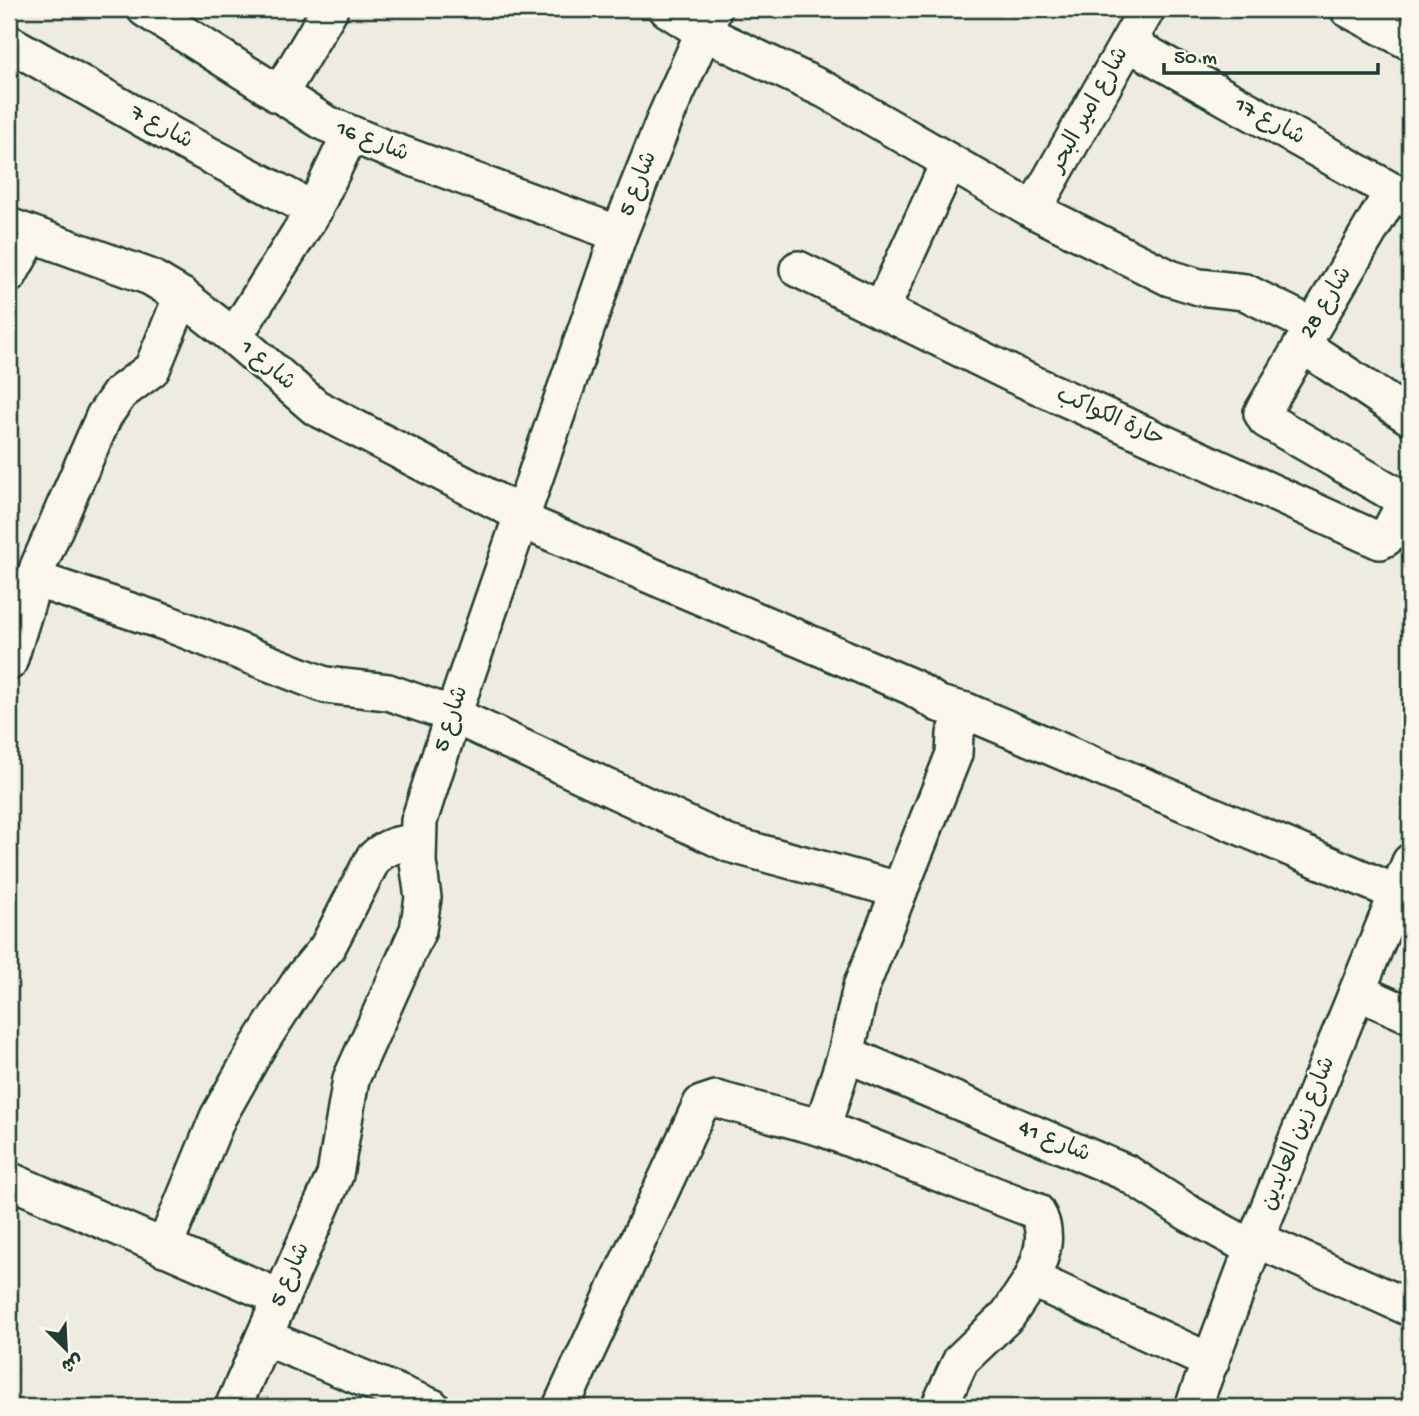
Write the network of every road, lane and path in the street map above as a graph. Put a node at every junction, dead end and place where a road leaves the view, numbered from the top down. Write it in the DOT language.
graph roads {
  1 [pos="145,9"];
  2 [pos="330,9"];
  3 [pos="667,9"];
  4 [pos="1147,9"];
  5 [pos="1357,11"];
  6 [pos="709,20"];
  7 [pos="1410,42"];
  8 [pos="9,43"];
  9 [pos="1128,43"];
  10 [pos="279,95"];
  11 [pos="350,134"];
  12 [pos="949,162"];
  13 [pos="1402,196"];
  14 [pos="314,210"];
  15 [pos="1033,211"];
  16 [pos="20,231"];
  17 [pos="619,234"];
  18 [pos="798,269"];
  19 [pos="9,275"];
  20 [pos="182,296"];
  21 [pos="881,310"];
  22 [pos="1308,336"];
  23 [pos="234,337"];
  24 [pos="1410,417"];
  25 [pos="1408,502"];
  26 [pos="522,517"];
  27 [pos="34,579"];
  28 [pos="9,662"];
  29 [pos="966,710"];
  30 [pos="453,715"];
  31 [pos="417,844"];
  32 [pos="1404,878"];
  33 [pos="900,890"];
  34 [pos="1358,992"];
  35 [pos="1410,1015"];
  36 [pos="846,1054"];
  37 [pos="822,1128"];
  38 [pos="9,1180"];
  39 [pos="1254,1243"];
  40 [pos="164,1248"];
  41 [pos="1032,1279"];
  42 [pos="281,1298"];
  43 [pos="1410,1308"];
  44 [pos="264,1337"];
  45 [pos="1211,1362"];
  46 [pos="570,1404"];
  47 [pos="233,1407"];
  48 [pos="432,1407"];
  49 [pos="939,1407"];
  50 [pos="1193,1407"];
  1 -- 10 [label="street, شارع 16"];
  2 -- 10 [label="street"];
  3 -- 6 [label="street"];
  4 -- 9 [label="street, شارع امير البحر"];
  5 -- 7 [label="street"];
  6 -- 12 [label="street"];
  6 -- 17 [label="street, شارع 5"];
  8 -- 14 [label="street, شارع 7"];
  9 -- 13 [label="street, شارع 17"];
  9 -- 15 [label="street, شارع امير البحر"];
  10 -- 11 [label="street, شارع 16"];
  11 -- 14 [label="street"];
  11 -- 17 [label="street, شارع 16"];
  12 -- 15 [label="street"];
  12 -- 21 [label="street"];
  13 -- 22 [label="street, شارع 28"];
  14 -- 23 [label="street"];
  15 -- 22 [label="street"];
  16 -- 19 [label="street"];
  16 -- 20 [label="street, شارع 1"];
  17 -- 26 [label="street, شارع 5"];
  18 -- 21 [label="street, حارة الكواكب"];
  20 -- 23 [label="street, شارع 1"];
  20 -- 27 [label="street"];
  21 -- 25 [label="street, حارة الكواكب"];
  22 -- 24 [label="street"];
  22 -- 25 [label="street, شارع 28"];
  23 -- 26 [label="street, شارع 1"];
  26 -- 29 [label="street, شارع 1"];
  26 -- 30 [label="street, شارع 5"];
  27 -- 28 [label="street"];
  27 -- 30 [label="street"];
  29 -- 32 [label="street, شارع 1"];
  29 -- 33 [label="street"];
  30 -- 31 [label="street, شارع 5"];
  30 -- 33 [label="street"];
  31 -- 40 [label="street"];
  31 -- 42 [label="street, شارع 5"];
  32 -- 34 [label="street, شارع زين العابدين"];
  33 -- 36 [label="street"];
  34 -- 35 [label="street"];
  34 -- 39 [label="street, شارع زين العابدين"];
  36 -- 37 [label="street"];
  36 -- 39 [label="street, شارع 41"];
  37 -- 41 [label="street"];
  37 -- 46 [label="street"];
  38 -- 40 [label="street"];
  39 -- 43 [label="street, شارع 41"];
  39 -- 45 [label="street, شارع زين العابدين"];
  40 -- 42 [label="street"];
  41 -- 45 [label="street"];
  41 -- 49 [label="street"];
  42 -- 44 [label="street, شارع 5"];
  44 -- 47 [label="street, شارع 5"];
  44 -- 48 [label="street"];
  45 -- 50 [label="street, شارع زين العابدين"];
}
